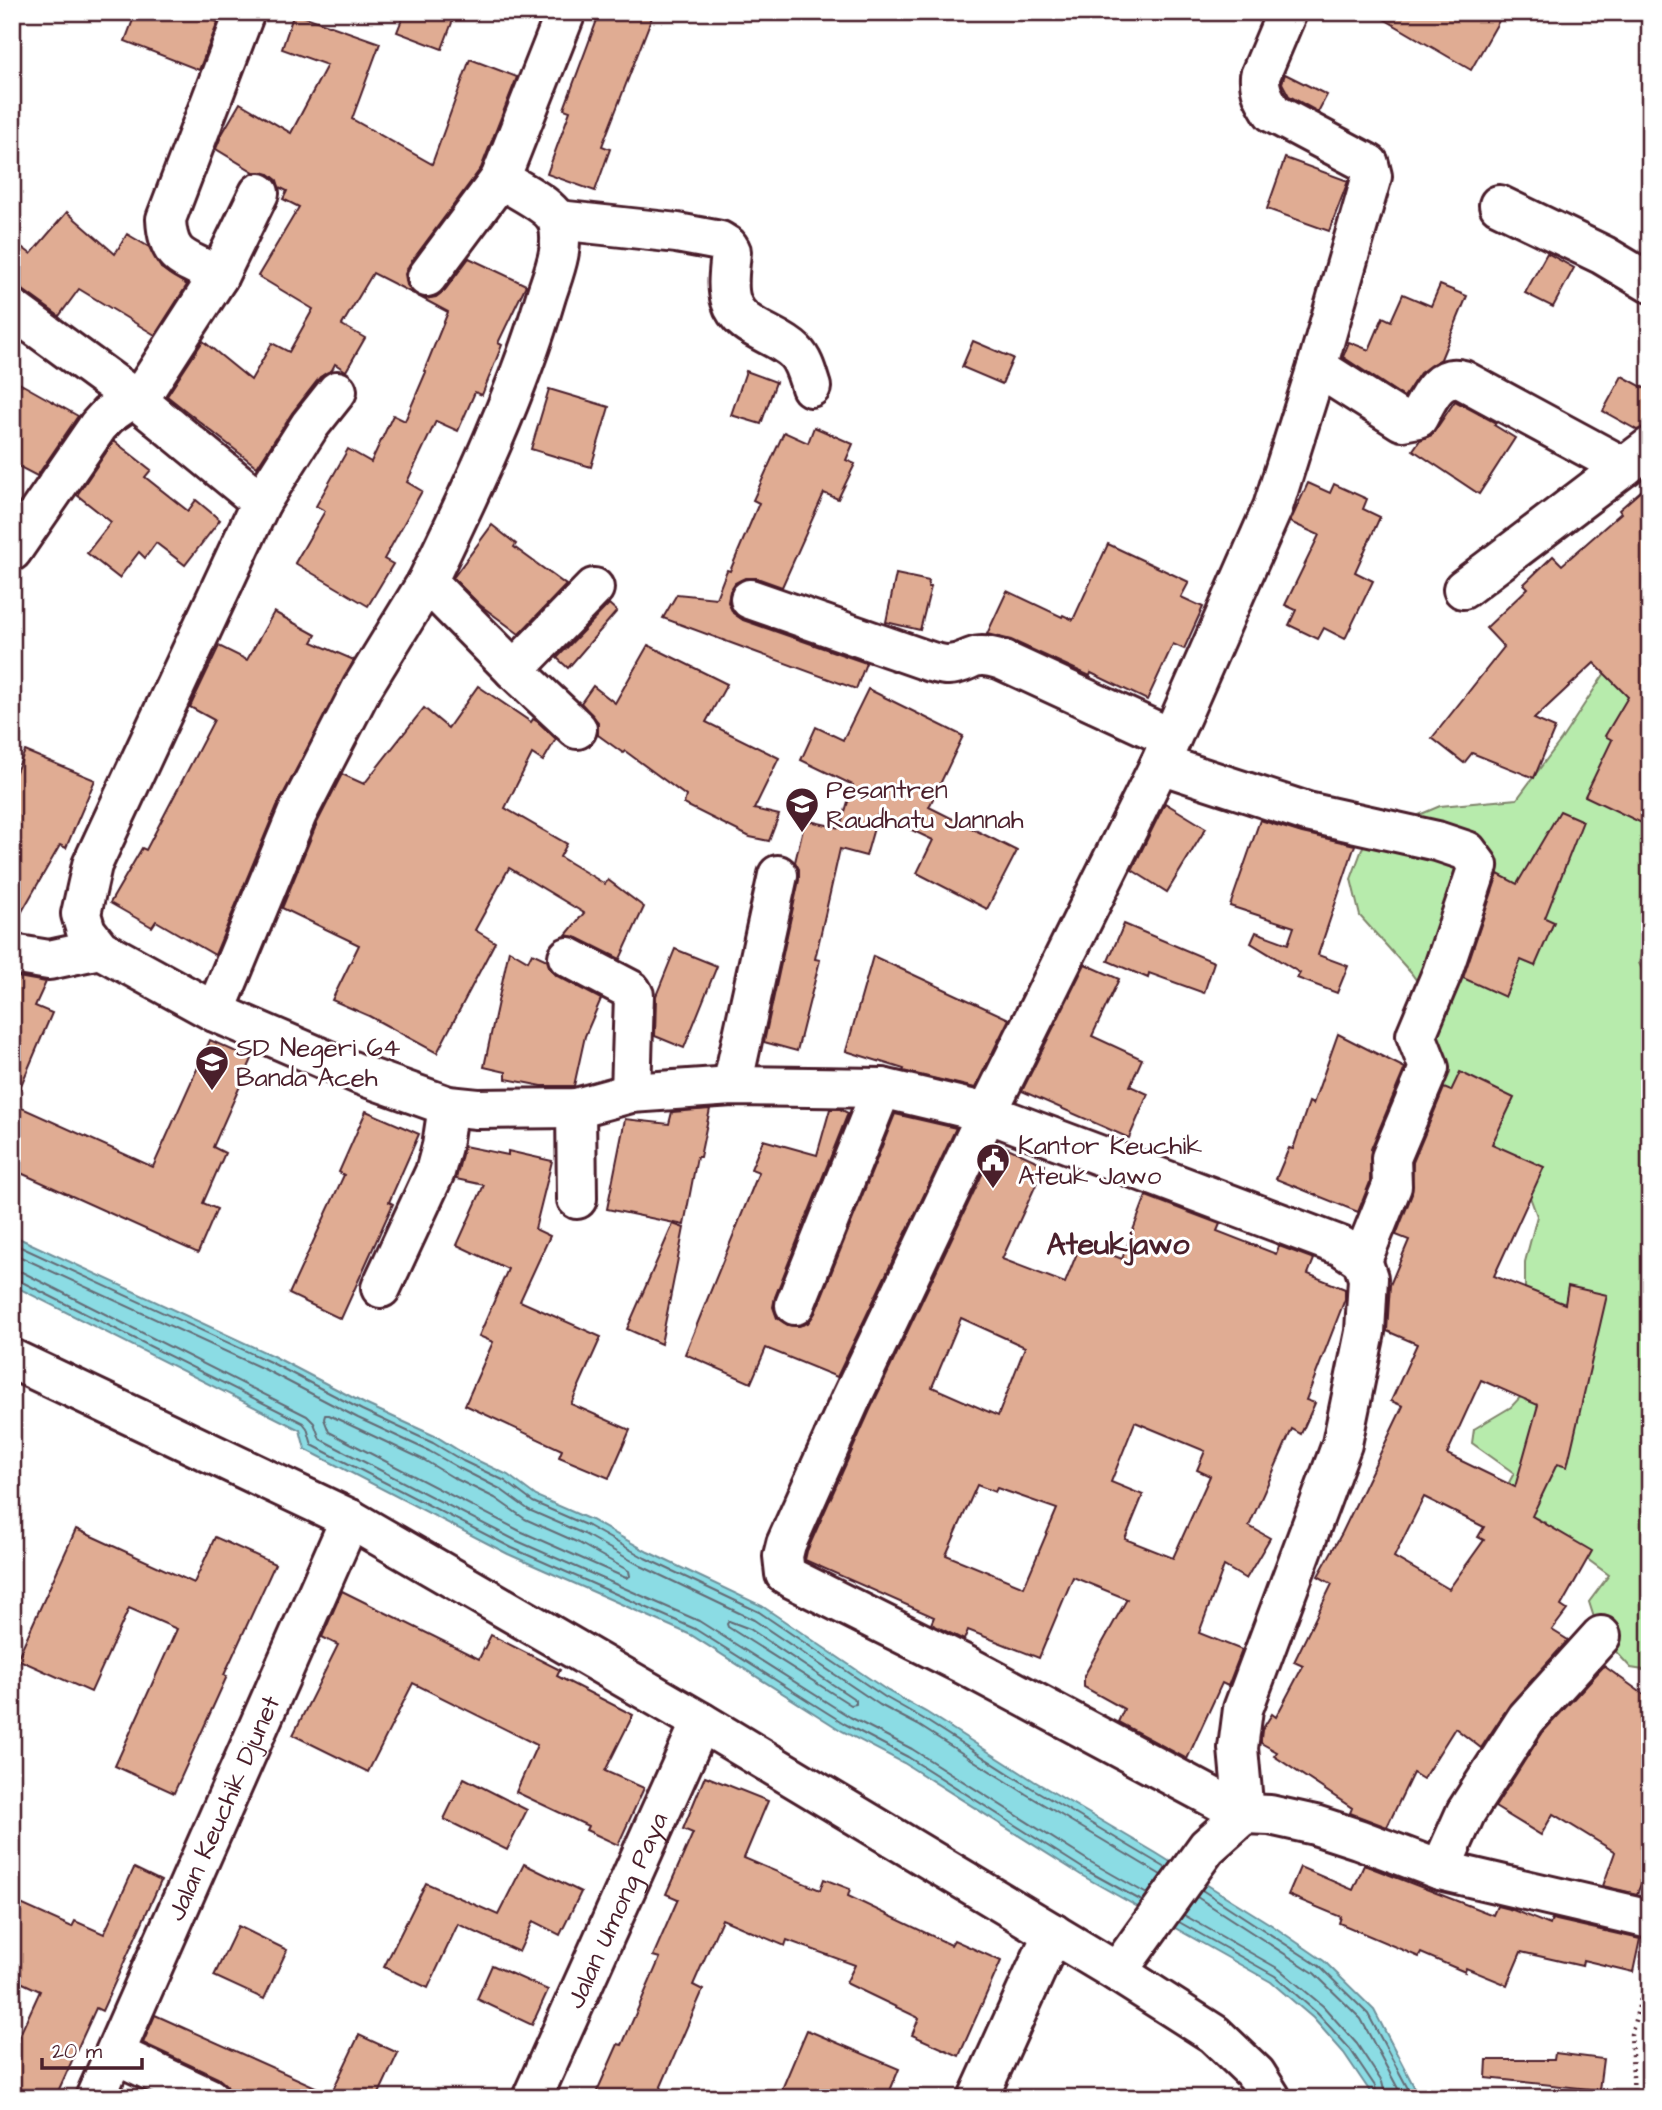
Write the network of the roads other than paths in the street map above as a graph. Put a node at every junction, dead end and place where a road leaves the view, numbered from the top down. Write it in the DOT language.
graph roads {
  1 [pos="244,12"];
  2 [pos="566,12"];
  3 [pos="1287,12"];
  4 [pos="500,179"];
  5 [pos="259,193"];
  6 [pos="1499,205"];
  7 [pos="558,220"];
  8 [pos="218,277"];
  9 [pos="427,277"];
  10 [pos="1650,283"];
  11 [pos="12,309"];
  12 [pos="1317,367"];
  13 [pos="811,387"];
  14 [pos="337,391"];
  15 [pos="136,400"];
  16 [pos="1637,457"];
  17 [pos="261,502"];
  18 [pos="12,551"];
  19 [pos="427,582"];
  20 [pos="594,588"];
  21 [pos="1463,589"];
  22 [pos="750,599"];
  23 [pos="514,670"];
  24 [pos="577,729"];
  25 [pos="1166,751"];
  26 [pos="778,875"];
  27 [pos="100,949"];
  28 [pos="12,954"];
  29 [pos="568,957"];
  30 [pos="215,1012"];
  31 [pos="732,1086"];
  32 [pos="882,1088"];
  33 [pos="631,1093"];
  34 [pos="448,1106"];
  35 [pos="576,1108"];
  36 [pos="987,1113"];
  37 [pos="577,1199"];
  38 [pos="1362,1260"];
  39 [pos="381,1288"];
  40 [pos="795,1306"];
  41 [pos="12,1359"];
  42 [pos="350,1519"];
  43 [pos="1601,1636"];
  44 [pos="701,1722"];
  45 [pos="1244,1814"];
  46 [pos="1440,1870"];
  47 [pos="1650,1919"];
  48 [pos="1053,1933"];
  49 [pos="1125,1960"];
  50 [pos="114,2054"];
  51 [pos="95,2098"];
  52 [pos="209,2098"];
  53 [pos="532,2098"];
  54 [pos="978,2098"];
  55 [pos="1271,2098"];
  1 -- 8 [label="street"];
  2 -- 4 [label="street"];
  3 -- 12 [label="street"];
  4 -- 7 [label="street"];
  4 -- 9 [label="street"];
  5 -- 8 [label="street"];
  6 -- 10 [label="street"];
  7 -- 13 [label="street"];
  7 -- 19 [label="street"];
  8 -- 15 [label="street"];
  11 -- 15 [label="street"];
  12 -- 16 [label="street"];
  12 -- 25 [label="street"];
  14 -- 17 [label="street"];
  15 -- 17 [label="street"];
  15 -- 18 [label="street"];
  16 -- 21 [label="street"];
  17 -- 27 [label="street"];
  19 -- 23 [label="street"];
  19 -- 30 [label="street"];
  20 -- 23 [label="street"];
  22 -- 25 [label="street"];
  23 -- 24 [label="street"];
  25 -- 36 [label="street"];
  25 -- 38 [label="street"];
  26 -- 31 [label="street"];
  27 -- 28 [label="street"];
  27 -- 30 [label="street"];
  29 -- 33 [label="street"];
  30 -- 34 [label="street"];
  31 -- 32 [label="street"];
  31 -- 33 [label="street"];
  32 -- 36 [label="street"];
  32 -- 40 [label="street"];
  33 -- 35 [label="street"];
  34 -- 35 [label="street"];
  34 -- 39 [label="street"];
  35 -- 37 [label="street"];
  36 -- 38 [label="street"];
  36 -- 45 [label="street"];
  38 -- 45 [label="street"];
  41 -- 42 [label="street"];
  42 -- 44 [label="street"];
  42 -- 50 [label="street, Jalan Keuchik Djunet"];
  43 -- 46 [label="street"];
  44 -- 48 [label="street"];
  44 -- 53 [label="street, Jalan Umong Paya"];
  45 -- 46 [label="street"];
  45 -- 49 [label="street"];
  46 -- 47 [label="street"];
  48 -- 49 [label="street"];
  48 -- 54 [label="street"];
  49 -- 55 [label="street"];
  50 -- 51 [label="street, Jalan Keuchik Djunet"];
  50 -- 52 [label="street"];
}
